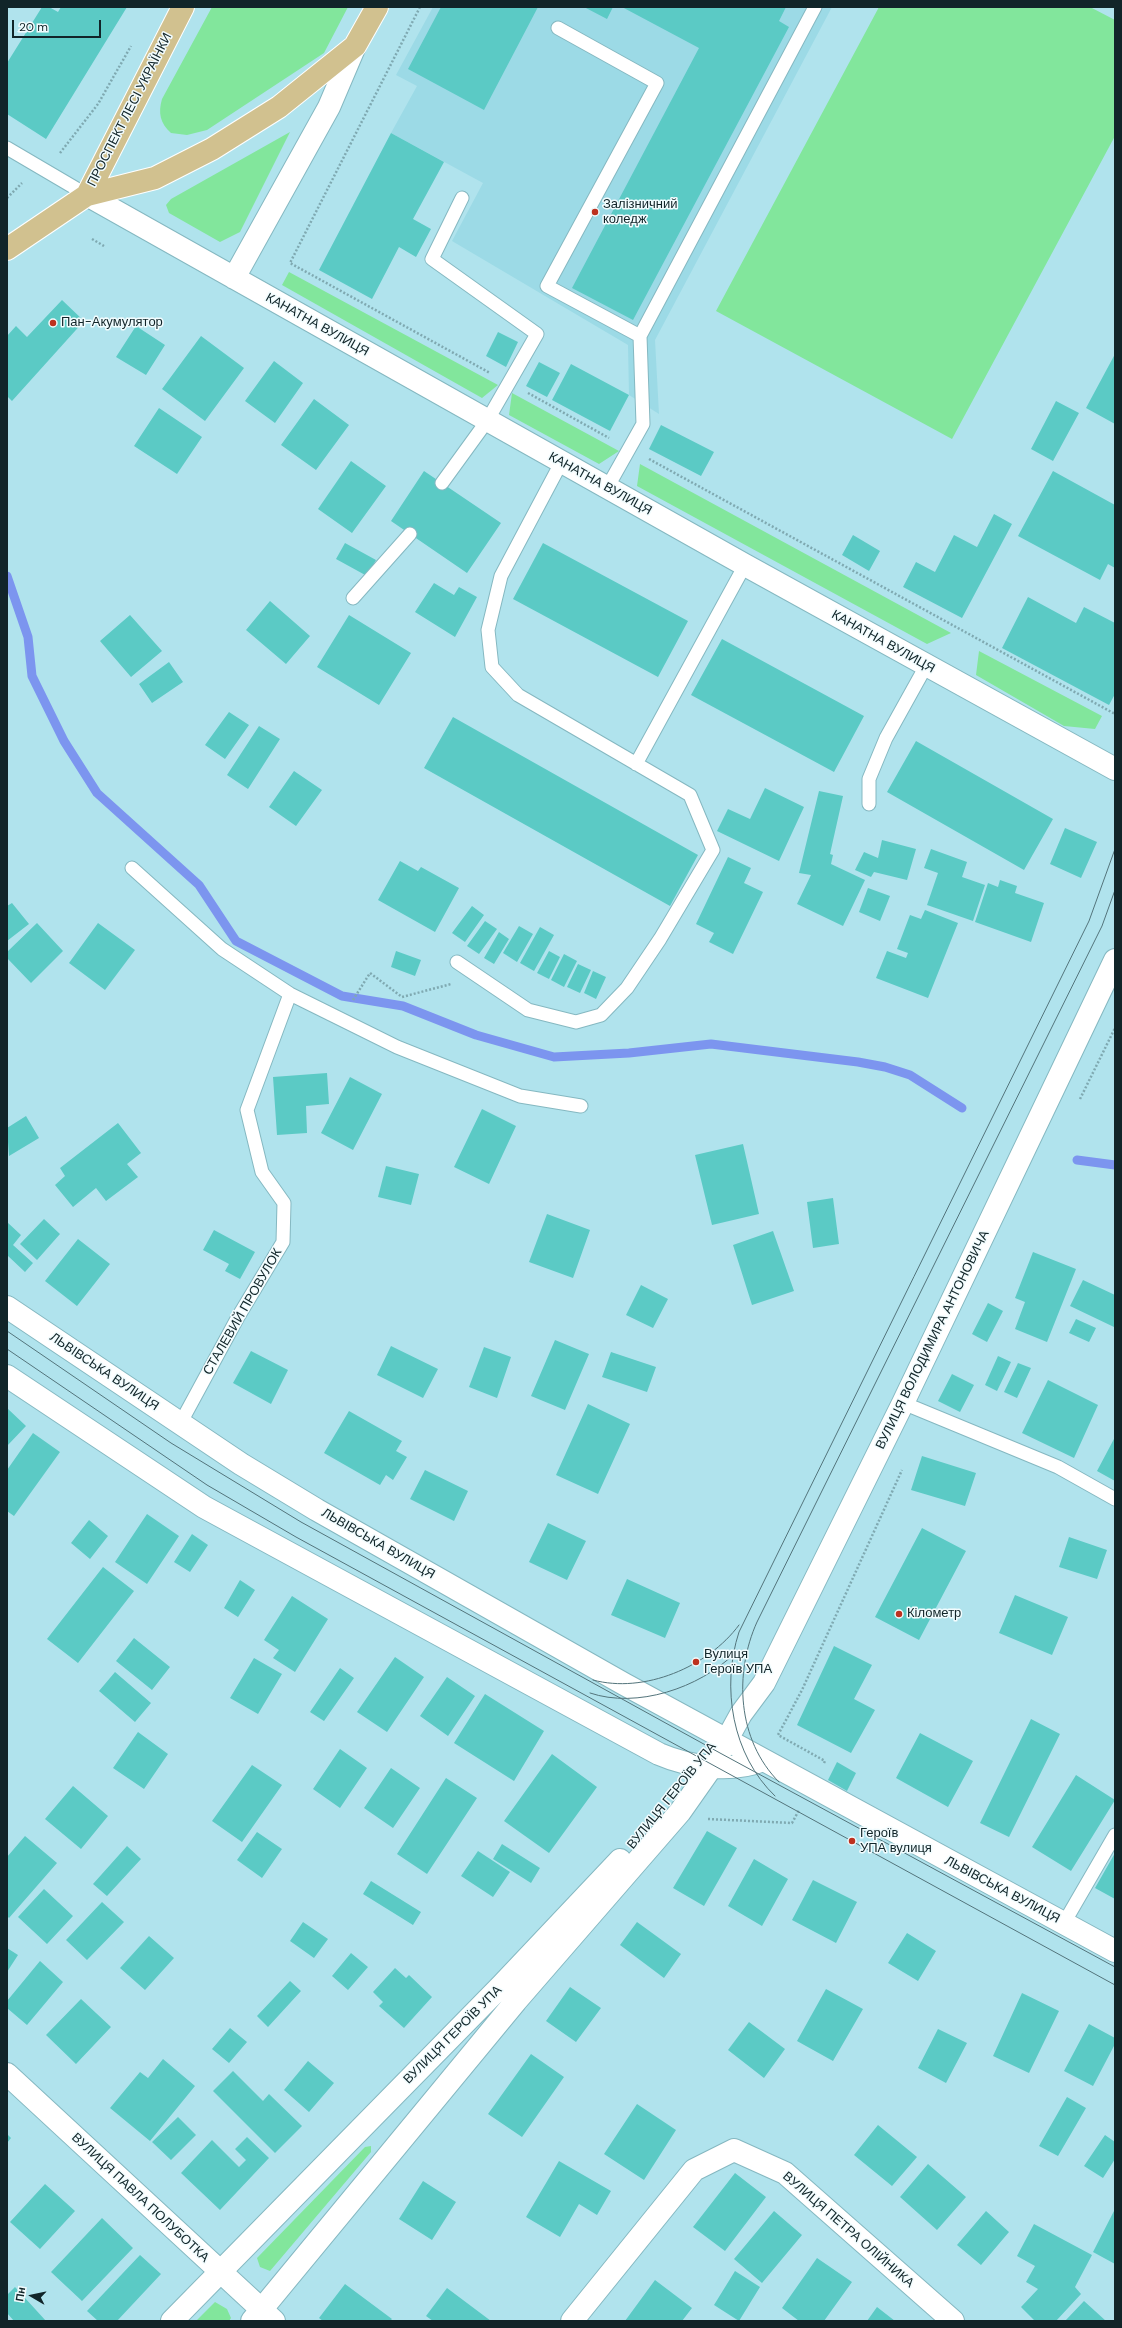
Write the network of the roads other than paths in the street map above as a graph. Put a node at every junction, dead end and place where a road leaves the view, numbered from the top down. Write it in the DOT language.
graph roads {
  1 [pos="183,7"];
  2 [pos="377,7"];
  3 [pos="815,7"];
  4 [pos="558,28"];
  5 [pos="355,46"];
  6 [pos="7,148"];
  7 [pos="87,195"];
  8 [pos="462,198"];
  9 [pos="7,249"];
  10 [pos="234,278"];
  11 [pos="640,336"];
  12 [pos="487,421"];
  13 [pos="561,463"];
  14 [pos="442,484"];
  15 [pos="607,488"];
  16 [pos="410,534"];
  17 [pos="745,565"];
  18 [pos="353,598"];
  19 [pos="926,666"];
  20 [pos="636,764"];
  21 [pos="1115,768"];
  22 [pos="869,804"];
  23 [pos="132,868"];
  24 [pos="1115,960"];
  25 [pos="457,962"];
  26 [pos="290,994"];
  27 [pos="581,1106"];
  28 [pos="7,1307"];
  29 [pos="7,1376"];
  30 [pos="903,1403"];
  31 [pos="180,1424"];
  32 [pos="1115,1499"];
  33 [pos="724,1738"];
  34 [pos="763,1760"];
  35 [pos="705,1766"];
  36 [pos="1115,1835"];
  37 [pos="1064,1923"];
  38 [pos="1115,1951"];
  39 [pos="7,2074"];
  40 [pos="220,2272"];
  41 [pos="262,2317"];
  42 [pos="172,2321"];
  43 [pos="572,2321"];
  44 [pos="954,2321"];
  1 -- 7 [label="main road, ПРОСПЕКТ ЛЕСІ УКРАЇНКИ"];
  2 -- 5 [label="main road, ПРОСПЕКТ ЛЕСІ УКРАЇНКИ"];
  3 -- 11 [label="lane"];
  4 -- 11 [label="lane"];
  5 -- 7 [label="main road, ПРОСПЕКТ ЛЕСІ УКРАЇНКИ"];
  5 -- 10 [label="street"];
  6 -- 7 [label="lane"];
  7 -- 9 [label="main road"];
  7 -- 10 [label="street, КАНАТНА ВУЛИЦЯ"];
  8 -- 12 [label="lane"];
  10 -- 12 [label="street, КАНАТНА ВУЛИЦЯ"];
  11 -- 15 [label="lane"];
  12 -- 13 [label="street, КАНАТНА ВУЛИЦЯ"];
  12 -- 14 [label="lane"];
  13 -- 15 [label="street, КАНАТНА ВУЛИЦЯ"];
  13 -- 20 [label="lane"];
  15 -- 17 [label="street, КАНАТНА ВУЛИЦЯ"];
  16 -- 18 [label="lane"];
  17 -- 19 [label="street, КАНАТНА ВУЛИЦЯ"];
  17 -- 20 [label="lane"];
  19 -- 21 [label="street, КАНАТНА ВУЛИЦЯ"];
  19 -- 22 [label="lane"];
  20 -- 25 [label="lane"];
  23 -- 26 [label="lane"];
  24 -- 30 [label="street, ВУЛИЦЯ ВОЛОДИМИРА АНТОНОВИЧА"];
  26 -- 27 [label="lane"];
  26 -- 31 [label="lane, СТАЛЕВИЙ ПРОВУЛОК"];
  28 -- 31 [label="street, ЛЬВІВСЬКА ВУЛИЦЯ"];
  29 -- 35 [label="street"];
  30 -- 32 [label="lane"];
  30 -- 33 [label="street, ВУЛИЦЯ ВОЛОДИМИРА АНТОНОВИЧА"];
  31 -- 33 [label="street, ЛЬВІВСЬКА ВУЛИЦЯ"];
  33 -- 34 [label="street, ЛЬВІВСЬКА ВУЛИЦЯ"];
  33 -- 35 [label="street, ВУЛИЦЯ ГЕРОЇВ УПА"];
  34 -- 35 [label="street"];
  34 -- 37 [label="street, ЛЬВІВСЬКА ВУЛИЦЯ"];
  35 -- 40 [label="street, ВУЛИЦЯ ГЕРОЇВ УПА"];
  35 -- 41 [label="street, ВУЛИЦЯ ГЕРОЇВ УПА"];
  36 -- 37 [label="lane"];
  37 -- 38 [label="street, ЛЬВІВСЬКА ВУЛИЦЯ"];
  39 -- 40 [label="street, ВУЛИЦЯ ПАВЛА ПОЛУБОТКА"];
  40 -- 41 [label="street, ВУЛИЦЯ ПАВЛА ПОЛУБОТКА"];
  40 -- 42 [label="street, ВУЛИЦЯ ГЕРОЇВ УПА"];
  43 -- 44 [label="street, ВУЛИЦЯ ПЕТРА ОЛІЙНИКА"];
}
